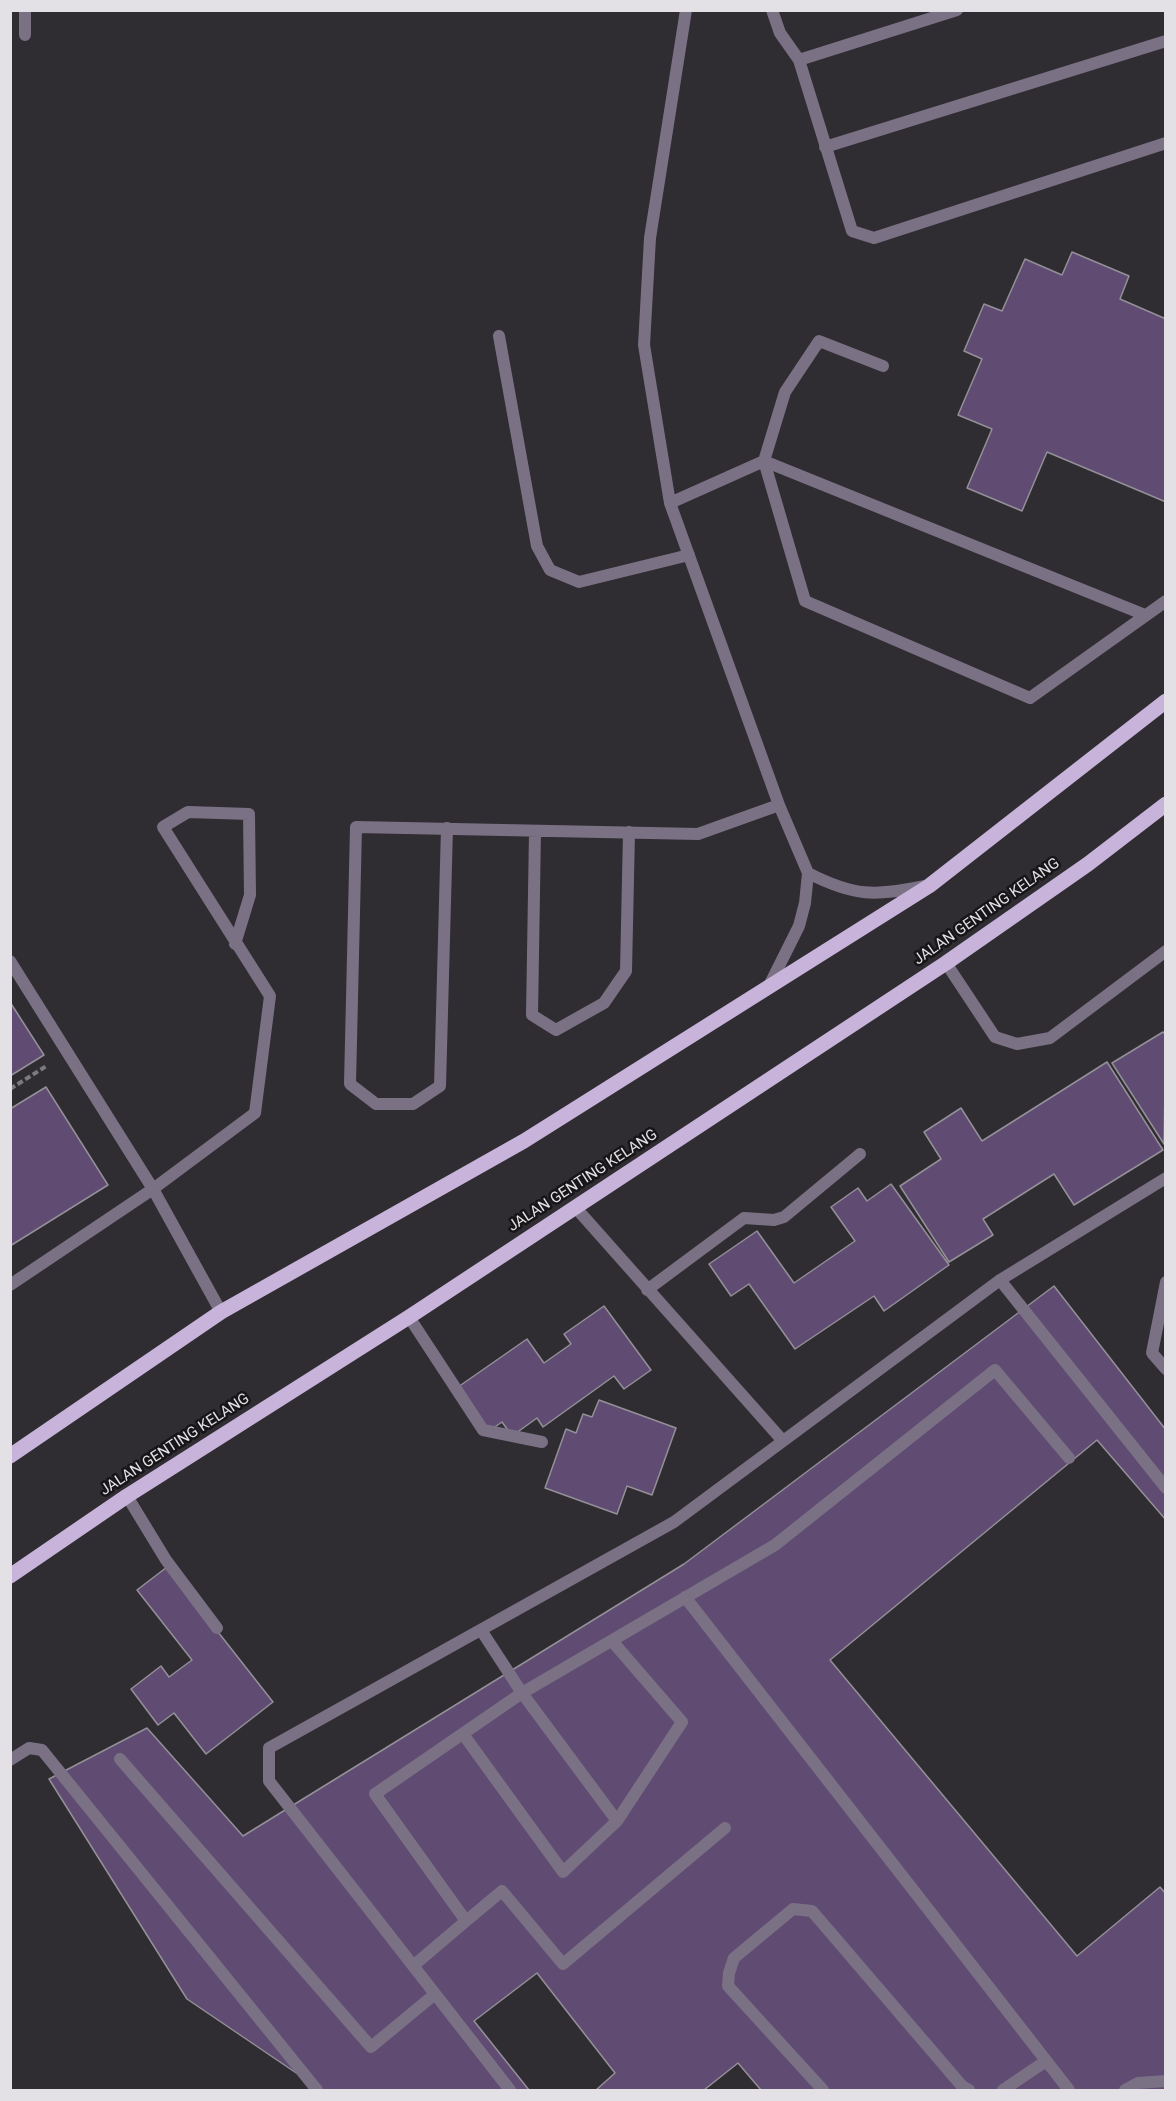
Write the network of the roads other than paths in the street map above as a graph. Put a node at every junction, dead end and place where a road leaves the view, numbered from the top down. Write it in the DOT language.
graph roads {
  1 [pos="25,10"];
  2 [pos="686,10"];
  3 [pos="772,10"];
  4 [pos="957,10"];
  5 [pos="25,35"];
  6 [pos="1166,41"];
  7 [pos="800,60"];
  8 [pos="1166,143"];
  9 [pos="825,147"];
  10 [pos="499,336"];
  11 [pos="883,366"];
  12 [pos="764,461"];
  13 [pos="670,503"];
  14 [pos="689,555"];
  15 [pos="1166,601"];
  16 [pos="1145,615"];
  17 [pos="1166,701"];
  18 [pos="1166,804"];
  19 [pos="779,805"];
  20 [pos="447,828"];
  21 [pos="536,831"];
  22 [pos="629,832"];
  23 [pos="808,873"];
  24 [pos="929,886"];
  25 [pos="235,944"];
  26 [pos="1166,951"];
  27 [pos="10,961"];
  28 [pos="946,963"];
  29 [pos="766,991"];
  30 [pos="860,1154"];
  31 [pos="1166,1178"];
  32 [pos="153,1189"];
  33 [pos="576,1208"];
  34 [pos="1000,1280"];
  35 [pos="1166,1282"];
  36 [pos="10,1285"];
  37 [pos="647,1290"];
  38 [pos="221,1312"];
  39 [pos="409,1317"];
  40 [pos="1166,1369"];
  41 [pos="783,1441"];
  42 [pos="542,1442"];
  43 [pos="10,1456"];
  44 [pos="1069,1458"];
  45 [pos="1166,1488"];
  46 [pos="127,1496"];
  47 [pos="10,1576"];
  48 [pos="686,1597"];
  49 [pos="217,1628"];
  50 [pos="481,1630"];
  51 [pos="612,1641"];
  52 [pos="522,1693"];
  53 [pos="463,1734"];
  54 [pos="13,1753"];
  55 [pos="120,1759"];
  56 [pos="617,1821"];
  57 [pos="725,1828"];
  58 [pos="466,1921"];
  59 [pos="413,1966"];
  60 [pos="435,1994"];
  61 [pos="1046,2061"];
  62 [pos="1166,2081"];
  63 [pos="317,2091"];
  64 [pos="510,2091"];
  65 [pos="824,2091"];
  66 [pos="969,2091"];
  67 [pos="1003,2091"];
  68 [pos="1069,2091"];
  69 [pos="1125,2091"];
  1 -- 5 [label="lane"];
  2 -- 13 [label="lane"];
  3 -- 7 [label="lane"];
  4 -- 7 [label="lane"];
  6 -- 9 [label="lane"];
  7 -- 9 [label="lane"];
  8 -- 9 [label="lane"];
  10 -- 14 [label="lane"];
  11 -- 12 [label="lane"];
  12 -- 13 [label="lane"];
  12 -- 16 [label="lane"];
  12 -- 16 [label="lane"];
  13 -- 14 [label="lane"];
  14 -- 19 [label="lane"];
  15 -- 16 [label="lane"];
  17 -- 24 [label="main road"];
  18 -- 28 [label="main road, JALAN GENTING KELANG"];
  19 -- 22 [label="lane"];
  19 -- 23 [label="lane"];
  20 -- 20 [label="lane"];
  20 -- 21 [label="lane"];
  21 -- 22 [label="lane"];
  21 -- 22 [label="lane"];
  23 -- 24 [label="lane"];
  23 -- 29 [label="lane"];
  24 -- 29 [label="main road"];
  25 -- 25 [label="lane"];
  25 -- 32 [label="lane"];
  26 -- 28 [label="lane"];
  27 -- 32 [label="lane"];
  28 -- 33 [label="main road, JALAN GENTING KELANG"];
  29 -- 38 [label="main road"];
  30 -- 37 [label="lane"];
  31 -- 34 [label="lane"];
  32 -- 36 [label="lane"];
  32 -- 38 [label="lane"];
  33 -- 37 [label="lane"];
  33 -- 39 [label="main road, JALAN GENTING KELANG"];
  34 -- 41 [label="lane"];
  34 -- 45 [label="lane"];
  35 -- 40 [label="lane"];
  37 -- 41 [label="lane"];
  38 -- 43 [label="main road"];
  39 -- 42 [label="lane"];
  39 -- 46 [label="main road, JALAN GENTING KELANG"];
  41 -- 50 [label="lane"];
  44 -- 48 [label="lane"];
  46 -- 47 [label="main road, JALAN GENTING KELANG"];
  46 -- 49 [label="lane"];
  48 -- 51 [label="lane"];
  48 -- 61 [label="lane"];
  50 -- 52 [label="lane"];
  50 -- 59 [label="lane"];
  51 -- 52 [label="lane"];
  51 -- 56 [label="lane"];
  52 -- 53 [label="lane"];
  52 -- 56 [label="lane"];
  53 -- 56 [label="lane"];
  53 -- 58 [label="lane"];
  54 -- 63 [label="lane"];
  55 -- 60 [label="lane"];
  57 -- 58 [label="lane"];
  58 -- 59 [label="lane"];
  59 -- 60 [label="lane"];
  60 -- 64 [label="lane"];
  61 -- 67 [label="lane"];
  61 -- 68 [label="lane"];
  62 -- 69 [label="lane"];
  65 -- 66 [label="lane"];
}
